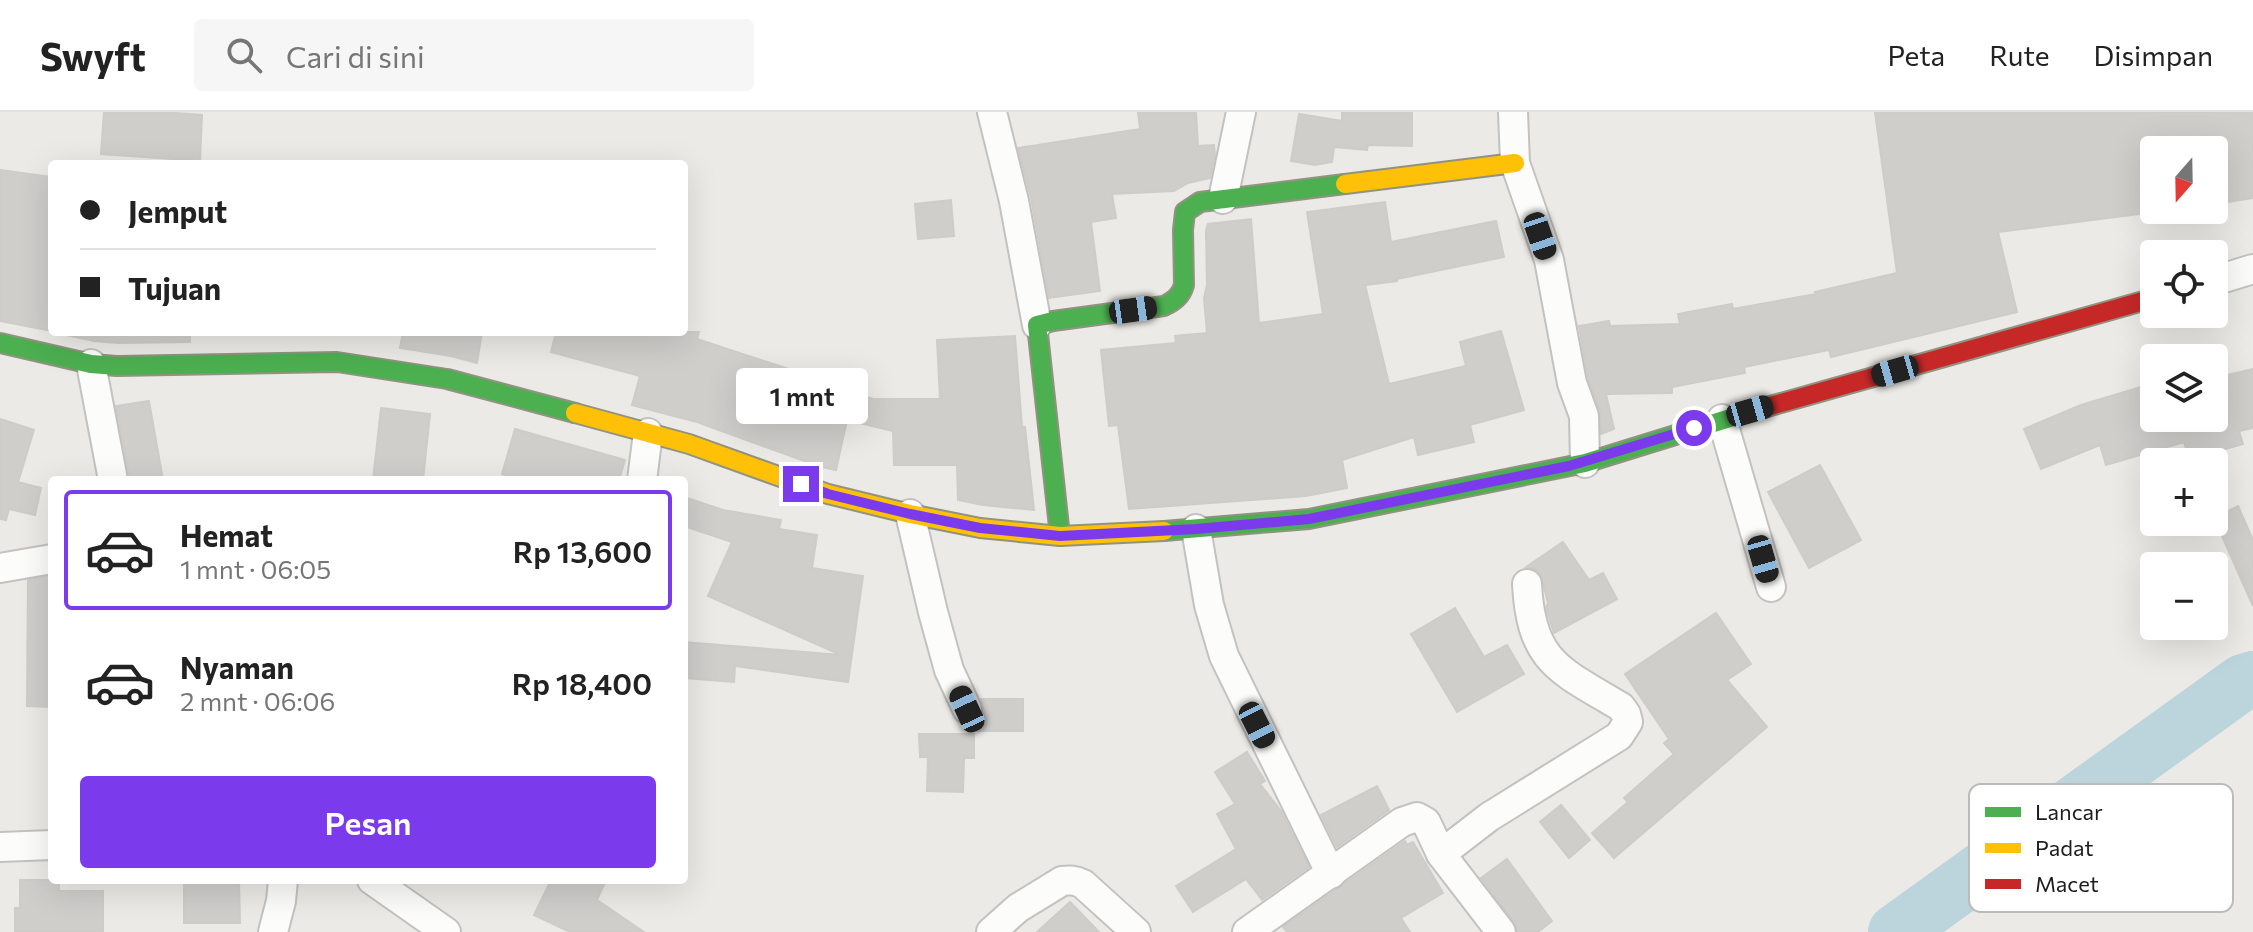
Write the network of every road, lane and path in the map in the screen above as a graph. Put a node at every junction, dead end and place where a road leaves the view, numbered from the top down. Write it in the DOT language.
graph roads {
  1 [pos="992,112"];
  2 [pos="1241,112"];
  3 [pos="1513,112"];
  4 [pos="1515,163"];
  5 [pos="1223,199"];
  6 [pos="2253,269"];
  7 [pos="2228,277"];
  8 [pos="2140,302"];
  9 [pos="1037,325"];
  10 [pos="0,343"];
  11 [pos="91,364"];
  12 [pos="1722,419"];
  13 [pos="648,433"];
  14 [pos="1585,463"];
  15 [pos="112,476"];
  16 [pos="643,476"];
  17 [pos="910,514"];
  18 [pos="1196,529"];
  19 [pos="1060,536"];
  20 [pos="48,560"];
  21 [pos="0,568"];
  22 [pos="1527,584"];
  23 [pos="1771,587"];
  24 [pos="967,709"];
  25 [pos="48,845"];
  26 [pos="0,847"];
  27 [pos="1441,854"];
  28 [pos="1331,874"];
  29 [pos="283,884"];
  30 [pos="378,884"];
  31 [pos="273,932"];
  32 [pos="446,932"];
  33 [pos="991,932"];
  34 [pos="1136,932"];
  35 [pos="1247,932"];
  36 [pos="1501,932"];
  1 -- 9 [label="street"];
  2 -- 5 [label="street"];
  3 -- 4 [label="street"];
  4 -- 5 [label="street"];
  4 -- 14 [label="street"];
  5 -- 9 [label="street"];
  6 -- 7 [label="street"];
  8 -- 12 [label="street"];
  9 -- 19 [label="street"];
  10 -- 11 [label="street"];
  11 -- 13 [label="street"];
  11 -- 15 [label="street"];
  12 -- 14 [label="street"];
  12 -- 23 [label="street"];
  13 -- 16 [label="street"];
  13 -- 17 [label="street"];
  14 -- 18 [label="street"];
  17 -- 19 [label="street"];
  17 -- 24 [label="street"];
  18 -- 19 [label="street"];
  18 -- 28 [label="street"];
  20 -- 21 [label="street"];
  22 -- 27 [label="street"];
  25 -- 26 [label="street"];
  27 -- 28 [label="street"];
  27 -- 36 [label="street"];
  28 -- 35 [label="street"];
  29 -- 31 [label="street"];
  30 -- 32 [label="street"];
  33 -- 34 [label="street"];
}
